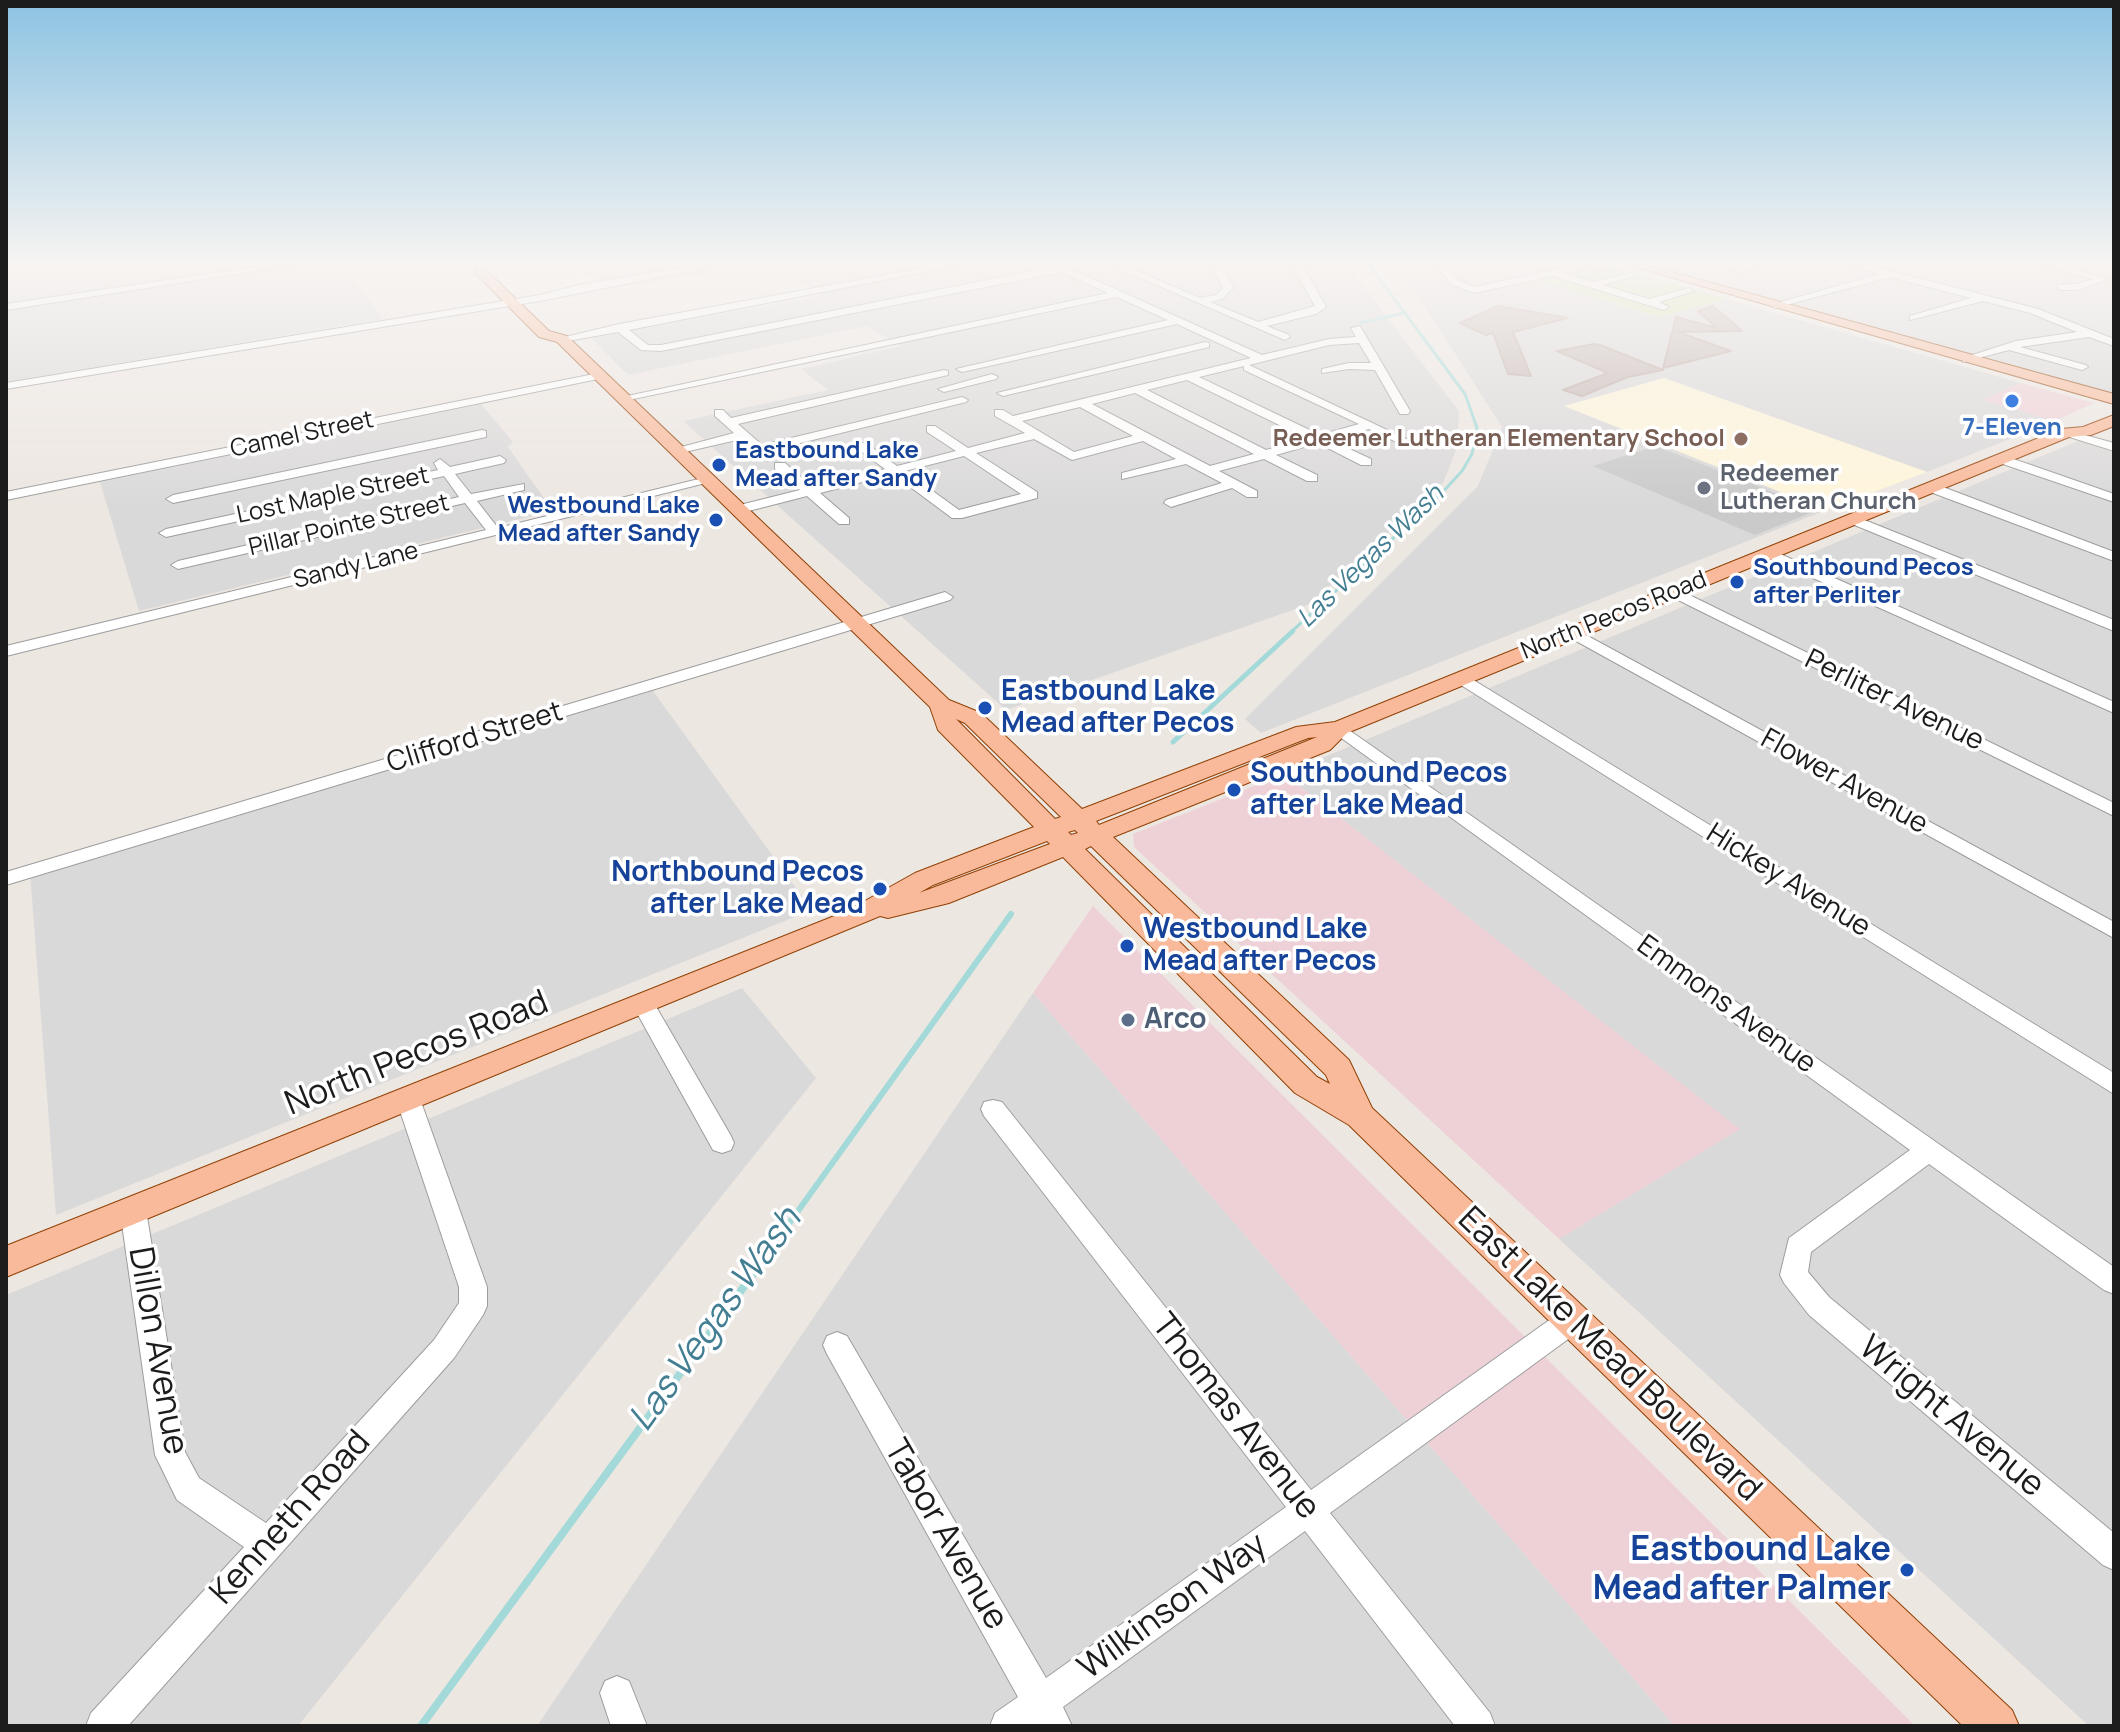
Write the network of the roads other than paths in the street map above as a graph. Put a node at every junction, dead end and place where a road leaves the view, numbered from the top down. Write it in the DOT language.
graph roads {
  1 [pos="244,346"];
  2 [pos="569,346"];
  3 [pos="642,346"];
  4 [pos="669,346"];
  5 [pos="872,346"];
  6 [pos="1067,346"];
  7 [pos="1179,346"];
  8 [pos="1201,346"];
  9 [pos="1233,346"];
  10 [pos="1314,346"];
  11 [pos="1368,346"];
  12 [pos="1918,346"];
  13 [pos="2013,346"];
  14 [pos="2008,347"];
  15 [pos="1186,349"];
  16 [pos="1262,359"];
  17 [pos="1967,360"];
  18 [pos="1379,367"];
  19 [pos="2082,367"];
  20 [pos="1248,368"];
  21 [pos="1326,371"];
  22 [pos="944,373"];
  23 [pos="599,376"];
  24 [pos="992,377"];
  25 [pos="1189,377"];
  26 [pos="925,378"];
  27 [pos="1280,384"];
  28 [pos="2040,384"];
  29 [pos="6,386"];
  30 [pos="944,389"];
  31 [pos="1137,390"];
  32 [pos="1230,397"];
  33 [pos="624,398"];
  34 [pos="1081,403"];
  35 [pos="2114,403"];
  36 [pos="1404,411"];
  37 [pos="2087,412"];
  38 [pos="999,413"];
  39 [pos="1013,420"];
  40 [pos="2114,420"];
  41 [pos="1369,425"];
  42 [pos="931,429"];
  43 [pos="2067,432"];
  44 [pos="482,434"];
  45 [pos="1037,434"];
  46 [pos="743,435"];
  47 [pos="1143,437"];
  48 [pos="1318,439"];
  49 [pos="1413,445"];
  50 [pos="425,446"];
  51 [pos="862,446"];
  52 [pos="2114,447"];
  53 [pos="760,449"];
  54 [pos="676,450"];
  55 [pos="966,451"];
  56 [pos="1266,454"];
  57 [pos="2001,459"];
  58 [pos="500,460"];
  59 [pos="1186,460"];
  60 [pos="1366,462"];
  61 [pos="894,470"];
  62 [pos="447,471"];
  63 [pos="1207,471"];
  64 [pos="1127,476"];
  65 [pos="1312,478"];
  66 [pos="707,481"];
  67 [pos="1232,484"];
  68 [pos="519,487"];
  69 [pos="1930,487"];
  70 [pos="809,492"];
  71 [pos="1252,494"];
  72 [pos="6,496"];
  73 [pos="468,498"];
  74 [pos="2114,498"];
  75 [pos="173,499"];
  76 [pos="1171,503"];
  77 [pos="737,510"];
  78 [pos="1852,519"];
  79 [pos="844,521"];
  80 [pos="494,532"];
  81 [pos="166,533"];
  82 [pos="1769,553"];
  83 [pos="2114,557"];
  84 [pos="178,565"];
  85 [pos="1673,592"];
  86 [pos="945,597"];
  87 [pos="856,624"];
  88 [pos="2114,626"];
  89 [pos="1573,633"];
  90 [pos="6,651"];
  91 [pos="1462,678"];
  92 [pos="941,705"];
  93 [pos="2114,708"];
  94 [pos="1339,728"];
  95 [pos="1005,783"];
  96 [pos="2114,810"];
  97 [pos="1087,828"];
  98 [pos="1059,838"];
  99 [pos="975,859"];
  100 [pos="6,879"];
  101 [pos="857,917"];
  102 [pos="2114,931"];
  103 [pos="643,1004"];
  104 [pos="2114,1085"];
  105 [pos="408,1099"];
  106 [pos="993,1109"];
  107 [pos="1360,1116"];
  108 [pos="722,1143"];
  109 [pos="1929,1150"];
  110 [pos="133,1210"];
  111 [pos="6,1262"];
  112 [pos="2114,1282"];
  113 [pos="1572,1320"];
  114 [pos="837,1345"];
  115 [pos="1308,1510"];
  116 [pos="268,1544"];
  117 [pos="2114,1554"];
  118 [pos="617,1693"];
  119 [pos="1047,1714"];
  120 [pos="104,1726"];
  121 [pos="629,1726"];
  122 [pos="1008,1726"];
  123 [pos="1477,1726"];
  124 [pos="1996,1726"];
  1 -- 29 [label="street"];
  2 -- 23 [label="main road, East Lake Mead Boulevard"];
  3 -- 4 [label="street"];
  5 -- 33 [label="street"];
  6 -- 24 [label="street"];
  7 -- 15 [label="street"];
  8 -- 15 [label="street"];
  9 -- 16 [label="street"];
  10 -- 16 [label="street"];
  11 -- 18 [label="street"];
  12 -- 17 [label="main road"];
  13 -- 14 [label="street"];
  14 -- 17 [label="street"];
  14 -- 19 [label="street"];
  15 -- 24 [label="street"];
  16 -- 25 [label="street"];
  17 -- 28 [label="main road"];
  17 -- 35 [label="main road"];
  18 -- 21 [label="street"];
  18 -- 36 [label="street"];
  20 -- 27 [label="street"];
  22 -- 26 [label="street"];
  23 -- 33 [label="main road, East Lake Mead Boulevard"];
  23 -- 72 [label="street, Camel Street"];
  24 -- 30 [label="street"];
  25 -- 31 [label="street"];
  25 -- 32 [label="street"];
  26 -- 30 [label="street"];
  26 -- 46 [label="street"];
  27 -- 32 [label="street"];
  27 -- 41 [label="street"];
  28 -- 35 [label="main road"];
  28 -- 37 [label="main road"];
  30 -- 53 [label="street"];
  31 -- 34 [label="street"];
  31 -- 56 [label="street"];
  32 -- 48 [label="street"];
  33 -- 54 [label="main road, East Lake Mead Boulevard"];
  34 -- 39 [label="street"];
  34 -- 47 [label="street"];
  35 -- 37 [label="main road, North Pecos Road"];
  37 -- 43 [label="main road, North Pecos Road"];
  38 -- 39 [label="street"];
  39 -- 45 [label="street"];
  40 -- 43 [label="main road, North Pecos Road"];
  41 -- 48 [label="street"];
  41 -- 49 [label="street"];
  42 -- 55 [label="street"];
  43 -- 52 [label="street"];
  43 -- 57 [label="main road, North Pecos Road"];
  44 -- 50 [label="street"];
  45 -- 47 [label="street"];
  45 -- 55 [label="street"];
  46 -- 53 [label="street"];
  46 -- 54 [label="street"];
  47 -- 59 [label="street"];
  48 -- 56 [label="street"];
  48 -- 60 [label="street"];
  50 -- 62 [label="street"];
  50 -- 75 [label="street"];
  51 -- 61 [label="street"];
  53 -- 70 [label="street"];
  54 -- 66 [label="main road, East Lake Mead Boulevard"];
  55 -- 61 [label="street"];
  55 -- 61 [label="street"];
  56 -- 63 [label="street"];
  56 -- 65 [label="street"];
  57 -- 69 [label="main road, North Pecos Road"];
  57 -- 74 [label="street"];
  58 -- 62 [label="street, Lost Maple Street"];
  59 -- 63 [label="street"];
  59 -- 64 [label="street"];
  61 -- 70 [label="street"];
  62 -- 73 [label="street"];
  62 -- 81 [label="street, Lost Maple Street"];
  63 -- 67 [label="street"];
  66 -- 77 [label="main road, East Lake Mead Boulevard"];
  66 -- 80 [label="street, Sandy Lane"];
  67 -- 71 [label="street"];
  67 -- 76 [label="street"];
  68 -- 73 [label="street, Pillar Pointe Street"];
  69 -- 78 [label="main road, North Pecos Road"];
  69 -- 83 [label="street"];
  70 -- 77 [label="street"];
  70 -- 79 [label="street"];
  73 -- 80 [label="street"];
  73 -- 84 [label="street, Pillar Pointe Street"];
  77 -- 87 [label="main road, East Lake Mead Boulevard"];
  78 -- 82 [label="main road, North Pecos Road"];
  78 -- 88 [label="street"];
  80 -- 90 [label="street, Sandy Lane"];
  82 -- 85 [label="main road, North Pecos Road"];
  82 -- 93 [label="street"];
  85 -- 89 [label="main road, North Pecos Road"];
  85 -- 96 [label="street, Perliter Avenue"];
  86 -- 87 [label="street, Clifford Street"];
  87 -- 92 [label="main road, East Lake Mead Boulevard"];
  87 -- 100 [label="street, Clifford Street"];
  89 -- 91 [label="main road, North Pecos Road"];
  89 -- 102 [label="street, Flower Avenue"];
  91 -- 94 [label="main road, North Pecos Road"];
  91 -- 104 [label="street, Hickey Avenue"];
  92 -- 95 [label="main road, East Lake Mead Boulevard"];
  92 -- 97 [label="main road, East Lake Mead Boulevard"];
  94 -- 97 [label="main road, North Pecos Road"];
  94 -- 109 [label="street, Emmons Avenue"];
  95 -- 98 [label="main road, East Lake Mead Boulevard"];
  95 -- 99 [label="main road"];
  97 -- 98 [label="main road, North Pecos Road"];
  97 -- 107 [label="main road, East Lake Mead Boulevard"];
  98 -- 99 [label="main road, North Pecos Road"];
  98 -- 101 [label="main road, North Pecos Road"];
  98 -- 107 [label="main road, East Lake Mead Boulevard"];
  99 -- 101 [label="main road, North Pecos Road"];
  101 -- 103 [label="main road, North Pecos Road"];
  103 -- 105 [label="main road, North Pecos Road"];
  103 -- 108 [label="street"];
  105 -- 110 [label="main road, North Pecos Road"];
  105 -- 116 [label="street, Kenneth Road"];
  106 -- 115 [label="street, Thomas Avenue"];
  107 -- 113 [label="main road, East Lake Mead Boulevard"];
  109 -- 112 [label="street, Emmons Avenue"];
  109 -- 117 [label="street, Wright Avenue"];
  110 -- 111 [label="main road, North Pecos Road"];
  110 -- 116 [label="street, Dillon Avenue"];
  113 -- 115 [label="street, Wilkinson Way"];
  113 -- 124 [label="main road, East Lake Mead Boulevard"];
  114 -- 119 [label="street, Tabor Avenue"];
  115 -- 119 [label="street, Wilkinson Way"];
  115 -- 123 [label="street, Thomas Avenue"];
  116 -- 120 [label="street, Kenneth Road"];
  118 -- 121 [label="street"];
  119 -- 122 [label="street, Wilkinson Way"];
}
